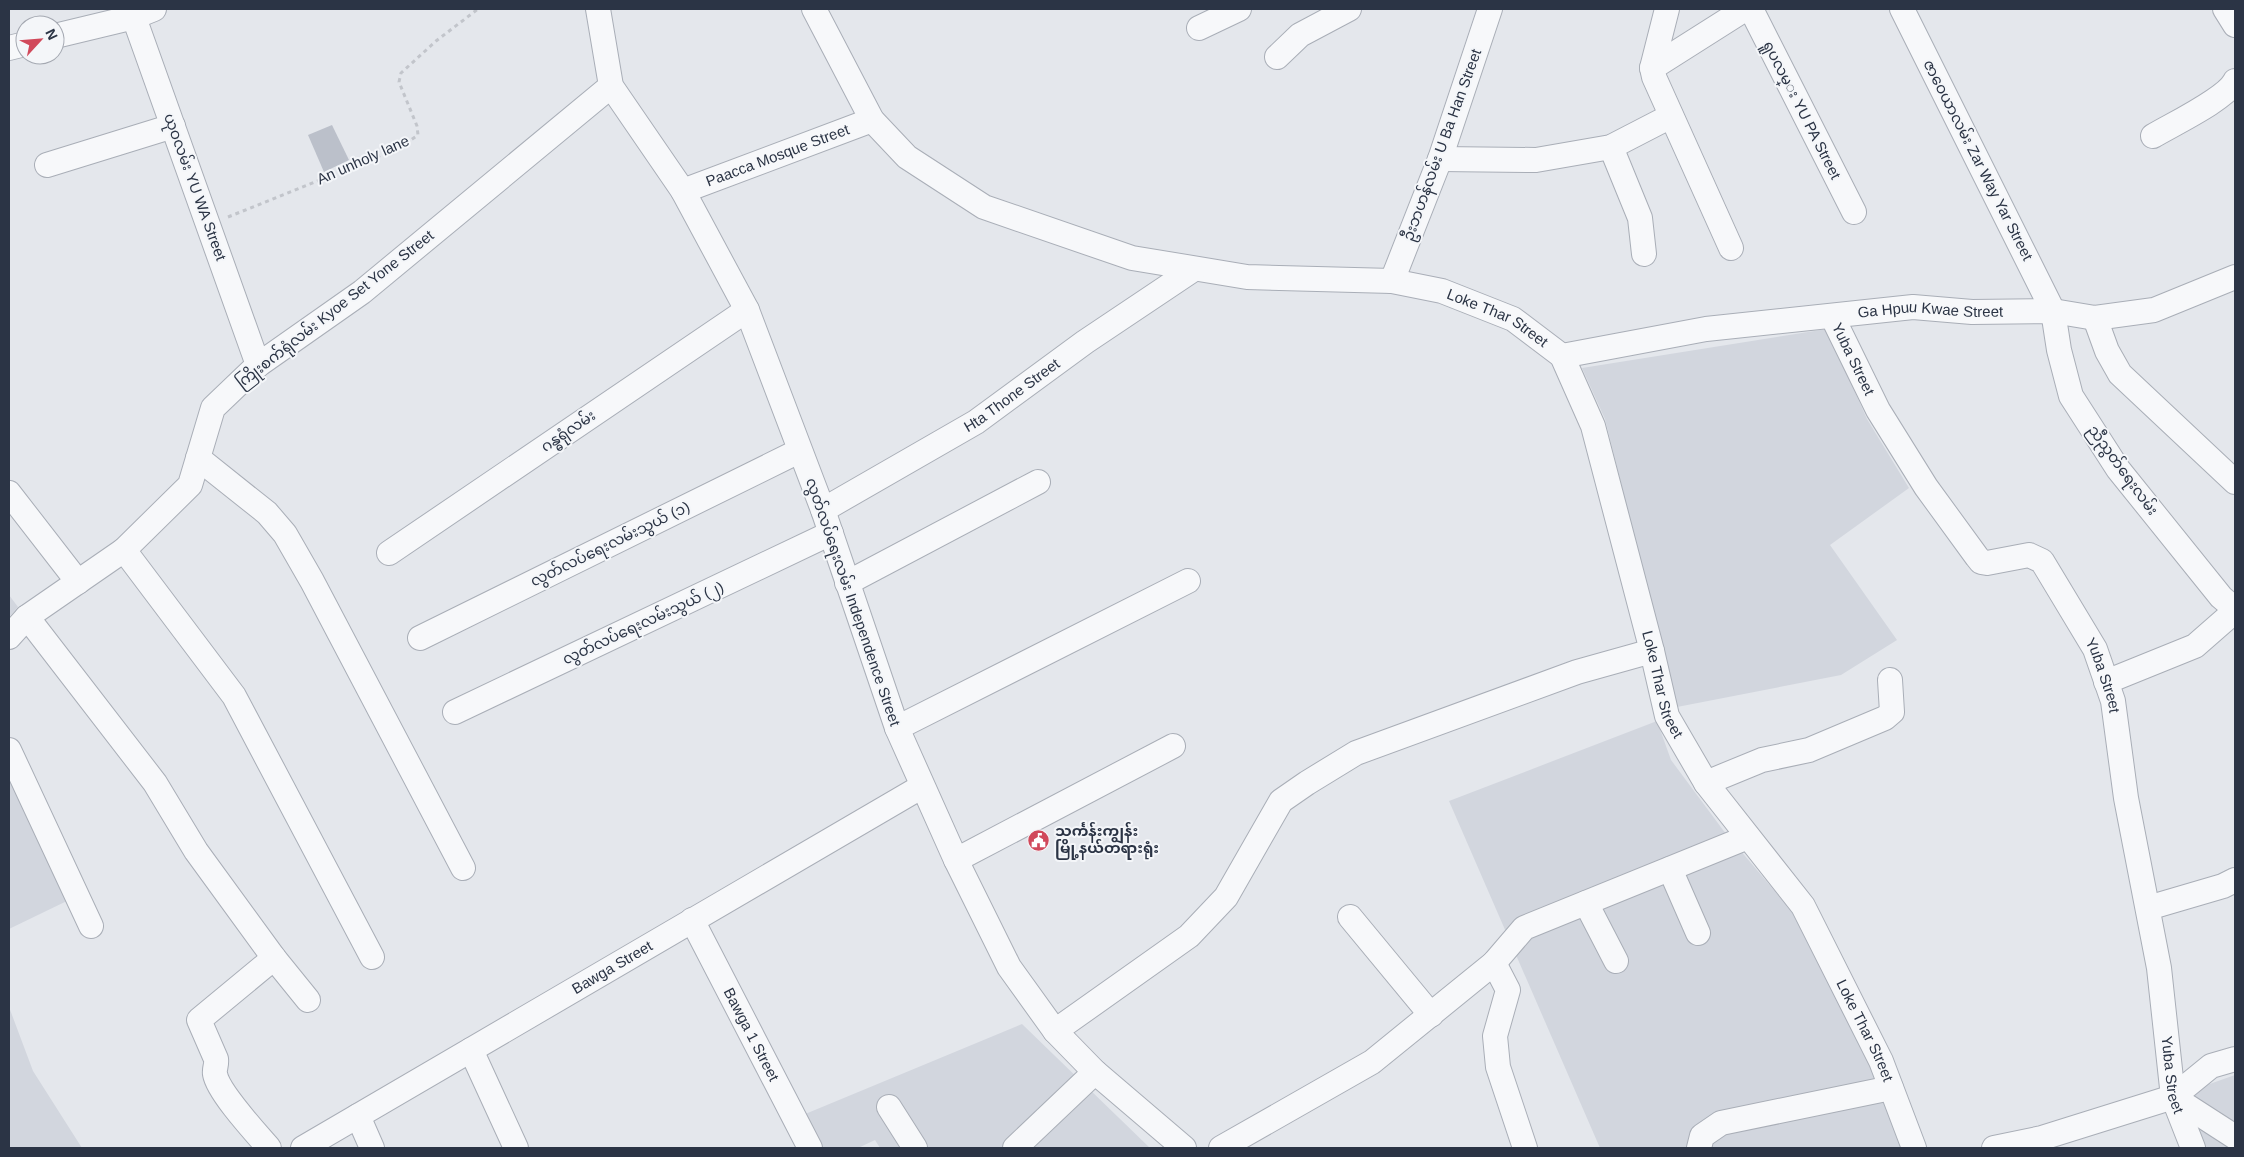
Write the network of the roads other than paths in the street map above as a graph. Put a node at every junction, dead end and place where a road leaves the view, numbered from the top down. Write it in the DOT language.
graph roads {
  1 [pos="598,9"];
  2 [pos="814,9"];
  3 [pos="1239,9"];
  4 [pos="1349,9"];
  5 [pos="1490,9"];
  6 [pos="1667,9"];
  7 [pos="1745,9"];
  8 [pos="1751,9"];
  9 [pos="1902,9"];
  10 [pos="2225,9"];
  11 [pos="140,11"];
  12 [pos="2235,25"];
  13 [pos="1199,28"];
  14 [pos="65,33"];
  15 [pos="1277,57"];
  16 [pos="1652,68"];
  17 [pos="2235,81"];
  18 [pos="610,86"];
  19 [pos="1671,116"];
  20 [pos="872,120"];
  21 [pos="173,126"];
  22 [pos="2153,136"];
  23 [pos="1611,147"];
  24 [pos="1440,159"];
  25 [pos="47,165"];
  26 [pos="683,191"];
  27 [pos="1854,212"];
  28 [pos="1732,248"];
  29 [pos="1644,254"];
  30 [pos="1194,269"];
  31 [pos="2235,277"];
  32 [pos="1392,281"];
  33 [pos="747,310"];
  34 [pos="2054,310"];
  35 [pos="1832,316"];
  36 [pos="2095,318"];
  37 [pos="1562,356"];
  38 [pos="258,365"];
  39 [pos="799,451"];
  40 [pos="198,458"];
  41 [pos="1038,482"];
  42 [pos="2235,482"];
  43 [pos="9,493"];
  44 [pos="823,510"];
  45 [pos="831,533"];
  46 [pos="124,550"];
  47 [pos="390,553"];
  48 [pos="1188,581"];
  49 [pos="78,582"];
  50 [pos="848,583"];
  51 [pos="2235,610"];
  52 [pos="26,617"];
  53 [pos="9,637"];
  54 [pos="420,638"];
  55 [pos="1652,651"];
  56 [pos="1890,680"];
  57 [pos="2106,682"];
  58 [pos="455,712"];
  59 [pos="896,728"];
  60 [pos="1173,746"];
  61 [pos="9,750"];
  62 [pos="1706,783"];
  63 [pos="922,787"];
  64 [pos="1748,837"];
  65 [pos="956,860"];
  66 [pos="463,868"];
  67 [pos="1670,868"];
  68 [pos="2235,880"];
  69 [pos="1586,904"];
  70 [pos="2148,908"];
  71 [pos="1350,917"];
  72 [pos="692,920"];
  73 [pos="91,926"];
  74 [pos="1698,933"];
  75 [pos="372,957"];
  76 [pos="274,958"];
  77 [pos="1616,961"];
  78 [pos="1494,963"];
  79 [pos="308,1000"];
  80 [pos="1431,1015"];
  81 [pos="1055,1031"];
  82 [pos="471,1050"];
  83 [pos="2235,1059"];
  84 [pos="1095,1072"];
  85 [pos="1892,1088"];
  86 [pos="2173,1097"];
  87 [pos="889,1107"];
  88 [pos="358,1116"];
  89 [pos="2235,1137"];
  90 [pos="269,1148"];
  91 [pos="302,1148"];
  92 [pos="372,1148"];
  93 [pos="516,1148"];
  94 [pos="810,1148"];
  95 [pos="915,1148"];
  96 [pos="1016,1148"];
  97 [pos="1184,1148"];
  98 [pos="1221,1148"];
  99 [pos="1525,1148"];
  100 [pos="1699,1148"];
  101 [pos="1914,1148"];
  102 [pos="1994,1148"];
  103 [pos="2193,1148"];
  1 -- 18 [label="street, လွတ်လပ်ရေးလမ်း Independence Street"];
  2 -- 20 [label="street, Loke Thar Street"];
  3 -- 13 [label="street"];
  4 -- 15 [label="street"];
  5 -- 24 [label="street, ဦးဘဟန်လမ်း U Ba Han Street"];
  6 -- 16 [label="street"];
  7 -- 16 [label="street"];
  8 -- 27 [label="street, ရူပလမ္း YU PA Street"];
  9 -- 34 [label="street, ဇာဝေယာလမ်း Zar Way Yar Street"];
  10 -- 12 [label="street"];
  11 -- 14 [label="street"];
  11 -- 21 [label="street, ယုဝလမ်း YU WA Street"];
  16 -- 19 [label="street"];
  17 -- 22 [label="street"];
  18 -- 26 [label="street, လွတ်လပ်ရေးလမ်း Independence Street"];
  18 -- 38 [label="street, ကြိုးစက်ရုံလမ်း Kyoe Set Yone Street"];
  19 -- 23 [label="street"];
  19 -- 28 [label="street"];
  20 -- 26 [label="street, Paacca Mosque Street"];
  20 -- 30 [label="street, Loke Thar Street"];
  21 -- 25 [label="street"];
  21 -- 38 [label="street, ယုဝလမ်း YU WA Street"];
  23 -- 24 [label="street"];
  23 -- 29 [label="street"];
  24 -- 32 [label="street, ဦးဘဟန်လမ်း U Ba Han Street"];
  26 -- 33 [label="street, လွတ်လပ်ရေးလမ်း Independence Street"];
  30 -- 32 [label="street, Loke Thar Street"];
  30 -- 44 [label="street, Hta Thone Street"];
  31 -- 36 [label="street, Ga Hpuu Kwae Street"];
  32 -- 37 [label="street, Loke Thar Street"];
  33 -- 39 [label="street, လွတ်လပ်ရေးလမ်း Independence Street"];
  33 -- 47 [label="street, ဂန္ဓရုံလမ်း"];
  34 -- 35 [label="street, Ga Hpuu Kwae Street"];
  34 -- 36 [label="street, Ga Hpuu Kwae Street"];
  34 -- 51 [label="street, ညီညွတ်ရေးလမ်း"];
  35 -- 37 [label="street, Ga Hpuu Kwae Street"];
  35 -- 57 [label="street, Yuba Street"];
  36 -- 42 [label="street"];
  37 -- 55 [label="street, Loke Thar Street"];
  38 -- 40 [label="street, ကြိုးစက်ရုံလမ်း Kyoe Set Yone Street"];
  39 -- 44 [label="street, လွတ်လပ်ရေးလမ်း Independence Street"];
  39 -- 54 [label="street, လွတ်လပ်ရေးလမ်းသွယ် (၁)"];
  40 -- 46 [label="street, ကြိုးစက်ရုံလမ်း Kyoe Set Yone Street"];
  40 -- 66 [label="street"];
  41 -- 50 [label="street"];
  43 -- 49 [label="street"];
  44 -- 45 [label="street, လွတ်လပ်ရေးလမ်း Independence Street"];
  45 -- 50 [label="street, လွတ်လပ်ရေးလမ်း Independence Street"];
  45 -- 58 [label="street, လွတ်လပ်ရေးလမ်းသွယ် (၂)"];
  46 -- 49 [label="street, ကြိုးစက်ရုံလမ်း Kyoe Set Yone Street"];
  46 -- 75 [label="street"];
  48 -- 59 [label="street"];
  49 -- 52 [label="street, ကြိုးစက်ရုံလမ်း Kyoe Set Yone Street"];
  50 -- 59 [label="street, လွတ်လပ်ရေးလမ်း Independence Street"];
  51 -- 57 [label="street"];
  52 -- 53 [label="street, ကြိုးစက်ရုံလမ်း Kyoe Set Yone Street"];
  52 -- 76 [label="street"];
  55 -- 62 [label="street, Loke Thar Street"];
  55 -- 81 [label="street"];
  56 -- 62 [label="street"];
  57 -- 70 [label="street, Yuba Street"];
  59 -- 63 [label="street, လွတ်လပ်ရေးလမ်း Independence Street"];
  60 -- 65 [label="street"];
  61 -- 73 [label="street"];
  62 -- 64 [label="street, Loke Thar Street"];
  63 -- 65 [label="street, လွတ်လပ်ရေးလမ်း Independence Street"];
  63 -- 72 [label="street, Bawga Street"];
  64 -- 67 [label="street"];
  64 -- 85 [label="street, Loke Thar Street"];
  65 -- 81 [label="street, လွတ်လပ်ရေးလမ်း Independence Street"];
  67 -- 69 [label="street"];
  67 -- 74 [label="street"];
  68 -- 70 [label="street"];
  69 -- 77 [label="street"];
  69 -- 78 [label="street"];
  70 -- 86 [label="street, Yuba Street"];
  71 -- 80 [label="street"];
  72 -- 82 [label="street, Bawga Street"];
  72 -- 94 [label="street, Bawga 1 Street"];
  76 -- 79 [label="street"];
  76 -- 90 [label="street"];
  78 -- 80 [label="street"];
  78 -- 99 [label="street"];
  80 -- 98 [label="street"];
  81 -- 84 [label="street, လွတ်လပ်ရေးလမ်း Independence Street"];
  82 -- 88 [label="street, Bawga Street"];
  82 -- 93 [label="street"];
  83 -- 86 [label="street"];
  84 -- 96 [label="street"];
  84 -- 97 [label="street, လွတ်လပ်ရေးလမ်း Independence Street"];
  85 -- 100 [label="street"];
  85 -- 101 [label="street, Loke Thar Street"];
  86 -- 89 [label="street"];
  86 -- 102 [label="street"];
  86 -- 103 [label="street, Yuba Street"];
  87 -- 95 [label="street"];
  88 -- 91 [label="street, Bawga Street"];
  88 -- 92 [label="street"];
}
